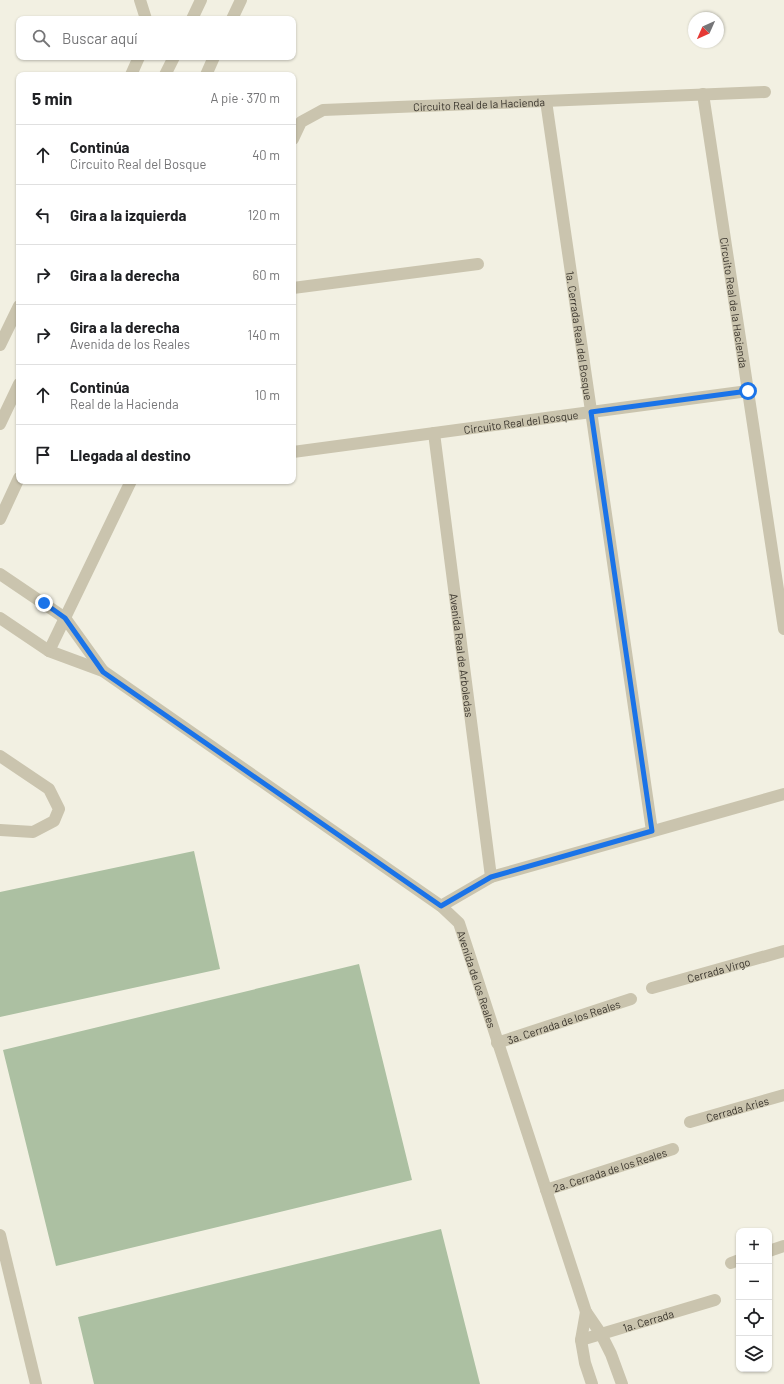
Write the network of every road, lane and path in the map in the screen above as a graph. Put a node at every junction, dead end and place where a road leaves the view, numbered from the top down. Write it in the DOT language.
graph roads {
  1 [pos="140,0"];
  2 [pos="201,0"];
  3 [pos="241,0"];
  4 [pos="145,16"];
  5 [pos="193,16"];
  6 [pos="233,16"];
  7 [pos="138,60"];
  8 [pos="172,60"];
  9 [pos="213,60"];
  10 [pos="132,72"];
  11 [pos="166,72"];
  12 [pos="207,72"];
  13 [pos="765,92"];
  14 [pos="704,94"];
  15 [pos="546,101"];
  16 [pos="296,133"];
  17 [pos="478,264"];
  18 [pos="296,288"];
  19 [pos="16,312"];
  20 [pos="0,345"];
  21 [pos="16,390"];
  22 [pos="748,391"];
  23 [pos="591,412"];
  24 [pos="0,424"];
  25 [pos="434,433"];
  26 [pos="296,452"];
  27 [pos="16,484"];
  28 [pos="130,484"];
  29 [pos="0,519"];
  30 [pos="0,574"];
  31 [pos="0,618"];
  32 [pos="65,618"];
  33 [pos="784,629"];
  34 [pos="49,651"];
  35 [pos="103,672"];
  36 [pos="0,756"];
  37 [pos="784,794"];
  38 [pos="0,830"];
  39 [pos="652,831"];
  40 [pos="491,877"];
  41 [pos="441,906"];
  42 [pos="784,951"];
  43 [pos="652,988"];
  44 [pos="631,999"];
  45 [pos="497,1043"];
  46 [pos="784,1095"];
  47 [pos="690,1122"];
  48 [pos="673,1149"];
  49 [pos="546,1190"];
  50 [pos="0,1234"];
  51 [pos="784,1246"];
  52 [pos="772,1250"];
  53 [pos="715,1300"];
  54 [pos="586,1312"];
  55 [pos="601,1334"];
  56 [pos="581,1340"];
  57 [pos="36,1384"];
  58 [pos="592,1384"];
  59 [pos="622,1384"];
  1 -- 4 [label="street"];
  2 -- 5 [label="street"];
  3 -- 6 [label="street"];
  7 -- 10 [label="street"];
  8 -- 11 [label="street"];
  9 -- 12 [label="street"];
  13 -- 14 [label="street, Circuito Real de la Hacienda"];
  14 -- 15 [label="street, Circuito Real de la Hacienda"];
  14 -- 22 [label="street, Circuito Real de la Hacienda"];
  15 -- 16 [label="street, Circuito Real de la Hacienda"];
  15 -- 23 [label="street, 1a. Cerrada Real del Bosque"];
  17 -- 18 [label="street"];
  19 -- 20 [label="street"];
  21 -- 24 [label="street"];
  22 -- 23 [label="street, Circuito Real del Bosque"];
  22 -- 33 [label="street, Circuito Real de la Hacienda"];
  23 -- 25 [label="street, Circuito Real del Bosque"];
  23 -- 39 [label="street, 1a. Cerrada Real del Bosque"];
  25 -- 26 [label="street, Circuito Real del Bosque"];
  25 -- 40 [label="street, Avenida Real de Arboledas"];
  27 -- 29 [label="street"];
  28 -- 32 [label="street"];
  30 -- 32 [label="street"];
  31 -- 34 [label="street, Avenida de los Reales"];
  32 -- 34 [label="street"];
  32 -- 35 [label="street, Avenida de los Reales"];
  34 -- 35 [label="street, Avenida de los Reales"];
  35 -- 41 [label="street, Avenida de los Reales"];
  36 -- 38 [label="street"];
  37 -- 39 [label="street"];
  39 -- 40 [label="street"];
  40 -- 41 [label="street"];
  41 -- 45 [label="street, Avenida de los Reales"];
  42 -- 43 [label="street, Cerrada Virgo"];
  44 -- 45 [label="street, 3a. Cerrada de los Reales"];
  45 -- 49 [label="street, Avenida de los Reales"];
  46 -- 47 [label="street, Cerrada Aries"];
  48 -- 49 [label="street, 2a. Cerrada de los Reales"];
  49 -- 54 [label="street, Avenida de los Reales"];
  50 -- 57 [label="street"];
  51 -- 52 [label="street"];
  53 -- 55 [label="street, 1a. Cerrada"];
  54 -- 55 [label="street, Avenida de los Reales"];
  54 -- 56 [label="street, Avenida de los Reales"];
  55 -- 56 [label="street, 1a. Cerrada"];
  55 -- 59 [label="street, Avenida de los Reales"];
  56 -- 58 [label="street, Avenida de los Reales"];
}
